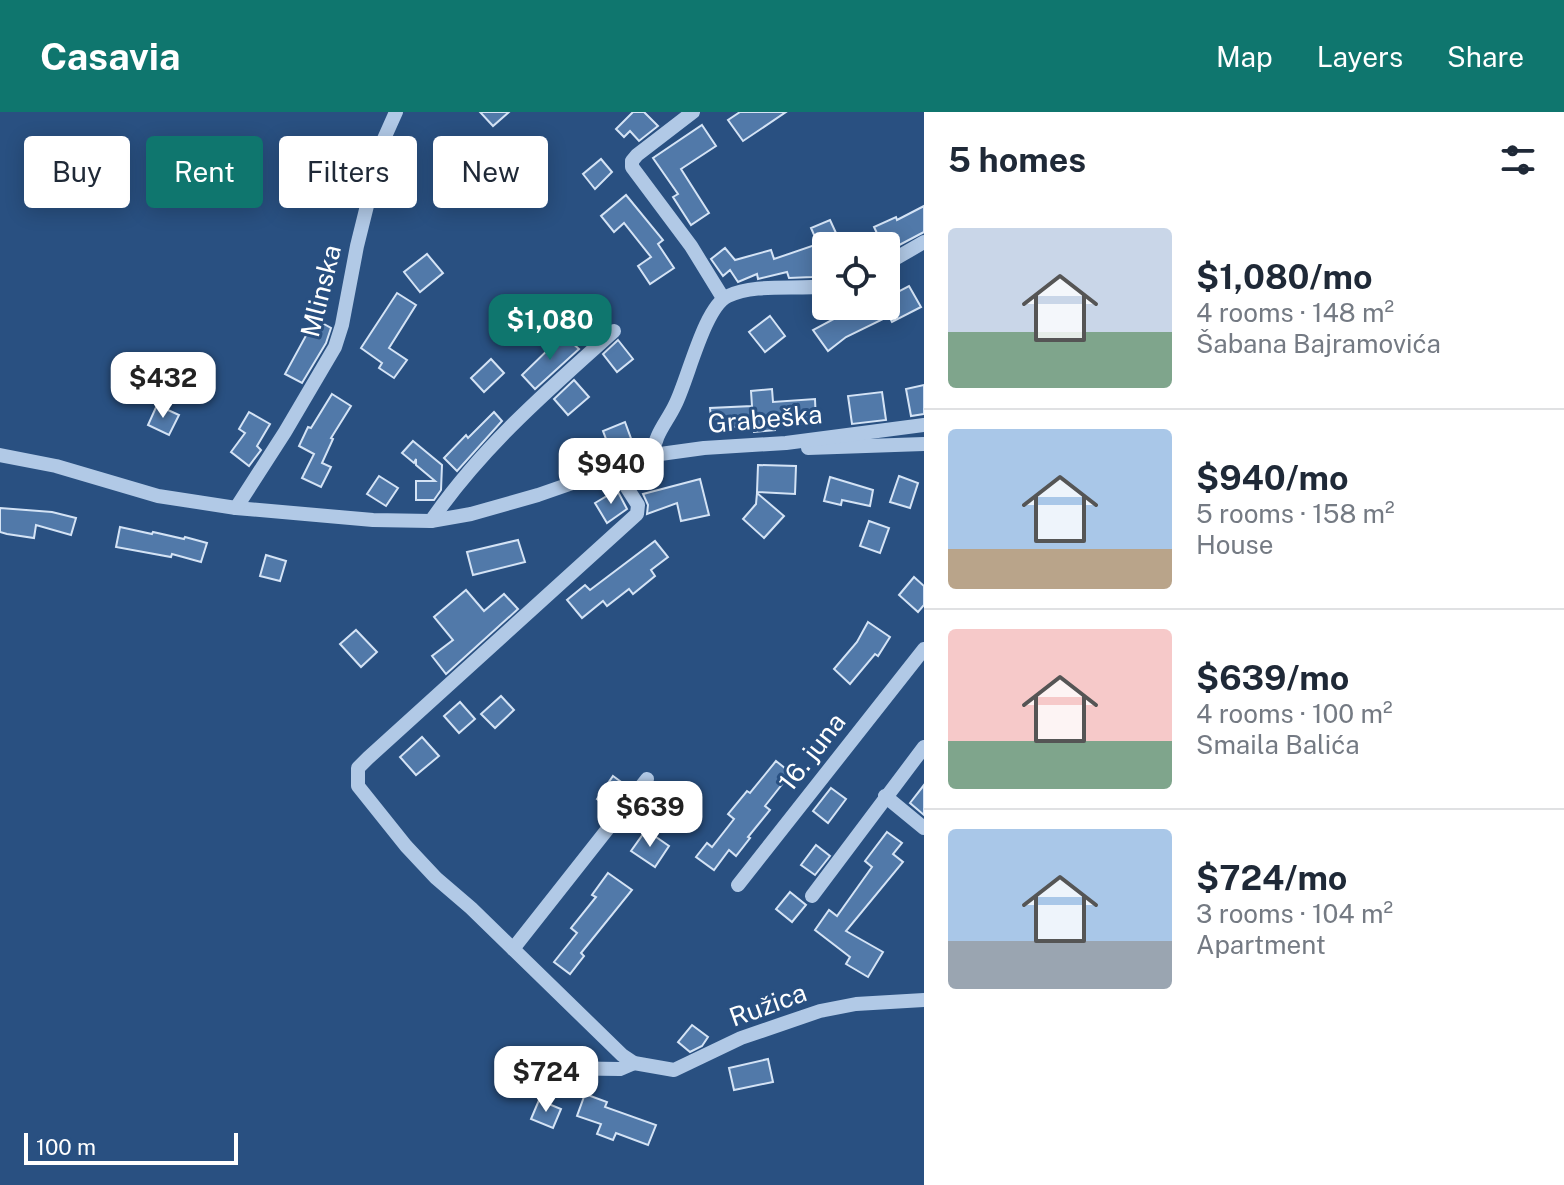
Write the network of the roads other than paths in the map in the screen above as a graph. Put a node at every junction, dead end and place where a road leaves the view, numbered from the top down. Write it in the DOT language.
graph roads {
  1 [pos="396,112"];
  2 [pos="693,112"];
  3 [pos="924,242"];
  4 [pos="900,256"];
  5 [pos="812,287"];
  6 [pos="723,298"];
  7 [pos="614,331"];
  8 [pos="924,425"];
  9 [pos="786,443"];
  10 [pos="924,444"];
  11 [pos="0,455"];
  12 [pos="653,455"];
  13 [pos="615,469"];
  14 [pos="236,508"];
  15 [pos="431,521"];
  16 [pos="924,649"];
  17 [pos="924,747"];
  18 [pos="647,779"];
  19 [pos="885,796"];
  20 [pos="924,828"];
  21 [pos="738,885"];
  22 [pos="812,896"];
  23 [pos="513,949"];
  24 [pos="924,1000"];
  25 [pos="634,1063"];
  26 [pos="547,1068"];
  1 -- 14 [label="street, Mlinska"];
  2 -- 6 [label="street"];
  3 -- 4 [label="street"];
  5 -- 6 [label="street"];
  6 -- 12 [label="street"];
  7 -- 15 [label="street"];
  8 -- 9 [label="street, Grabeška"];
  9 -- 10 [label="street"];
  9 -- 12 [label="street, Grabeška"];
  11 -- 14 [label="street, Grabeška"];
  12 -- 13 [label="street, Grabeška"];
  13 -- 15 [label="street, Grabeška"];
  13 -- 23 [label="street"];
  14 -- 15 [label="street, Grabeška"];
  16 -- 21 [label="street, 16. juna"];
  17 -- 19 [label="street"];
  18 -- 23 [label="street"];
  19 -- 20 [label="street"];
  19 -- 22 [label="street"];
  23 -- 25 [label="street"];
  24 -- 25 [label="street, Ružica"];
  25 -- 26 [label="street"];
}
